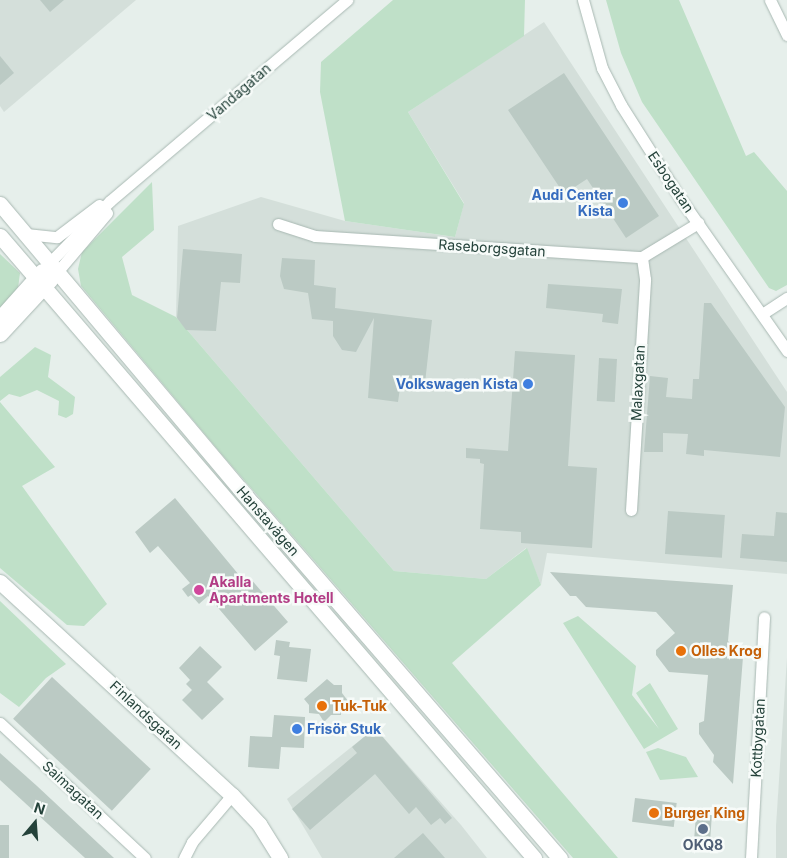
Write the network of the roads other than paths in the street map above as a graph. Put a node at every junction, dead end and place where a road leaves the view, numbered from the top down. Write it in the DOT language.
graph roads {
  1 [pos="347,0"];
  2 [pos="583,0"];
  3 [pos="770,0"];
  4 [pos="787,35"];
  5 [pos="131,185"];
  6 [pos="110,201"];
  7 [pos="0,204"];
  8 [pos="698,223"];
  9 [pos="278,224"];
  10 [pos="26,234"];
  11 [pos="0,236"];
  12 [pos="642,257"];
  13 [pos="54,267"];
  14 [pos="40,282"];
  15 [pos="787,298"];
  16 [pos="762,314"];
  17 [pos="0,318"];
  18 [pos="0,334"];
  19 [pos="787,351"];
  20 [pos="631,510"];
  21 [pos="0,582"];
  22 [pos="764,617"];
  23 [pos="0,722"];
  24 [pos="232,795"];
  25 [pos="145,858"];
  26 [pos="184,858"];
  27 [pos="280,858"];
  28 [pos="534,858"];
  29 [pos="560,858"];
  30 [pos="752,858"];
  1 -- 5 [label="street, Vandagatan"];
  2 -- 8 [label="street, Esbogatan"];
  3 -- 4 [label="street"];
  5 -- 6 [label="street, Vandagatan"];
  5 -- 13 [label="street, Vandagatan"];
  6 -- 10 [label="street, Vandagatan"];
  6 -- 13 [label="street, Vandagatan"];
  7 -- 10 [label="main road, Hanstavägen"];
  8 -- 12 [label="street"];
  8 -- 16 [label="street, Esbogatan"];
  9 -- 12 [label="street, Raseborgsgatan"];
  10 -- 13 [label="main road, Hanstavägen"];
  11 -- 14 [label="main road, Hanstavägen"];
  12 -- 20 [label="street, Malaxgatan"];
  13 -- 14 [label="main road"];
  13 -- 29 [label="main road, Hanstavägen"];
  14 -- 17 [label="main road"];
  14 -- 18 [label="main road"];
  14 -- 28 [label="main road, Hanstavägen"];
  15 -- 16 [label="street"];
  16 -- 19 [label="street, Esbogatan"];
  21 -- 24 [label="main road, Finlandsgatan"];
  22 -- 30 [label="street, Kottbygatan"];
  23 -- 25 [label="street, Saimagatan"];
  24 -- 26 [label="street"];
  24 -- 27 [label="main road, Finlandsgatan"];
}
